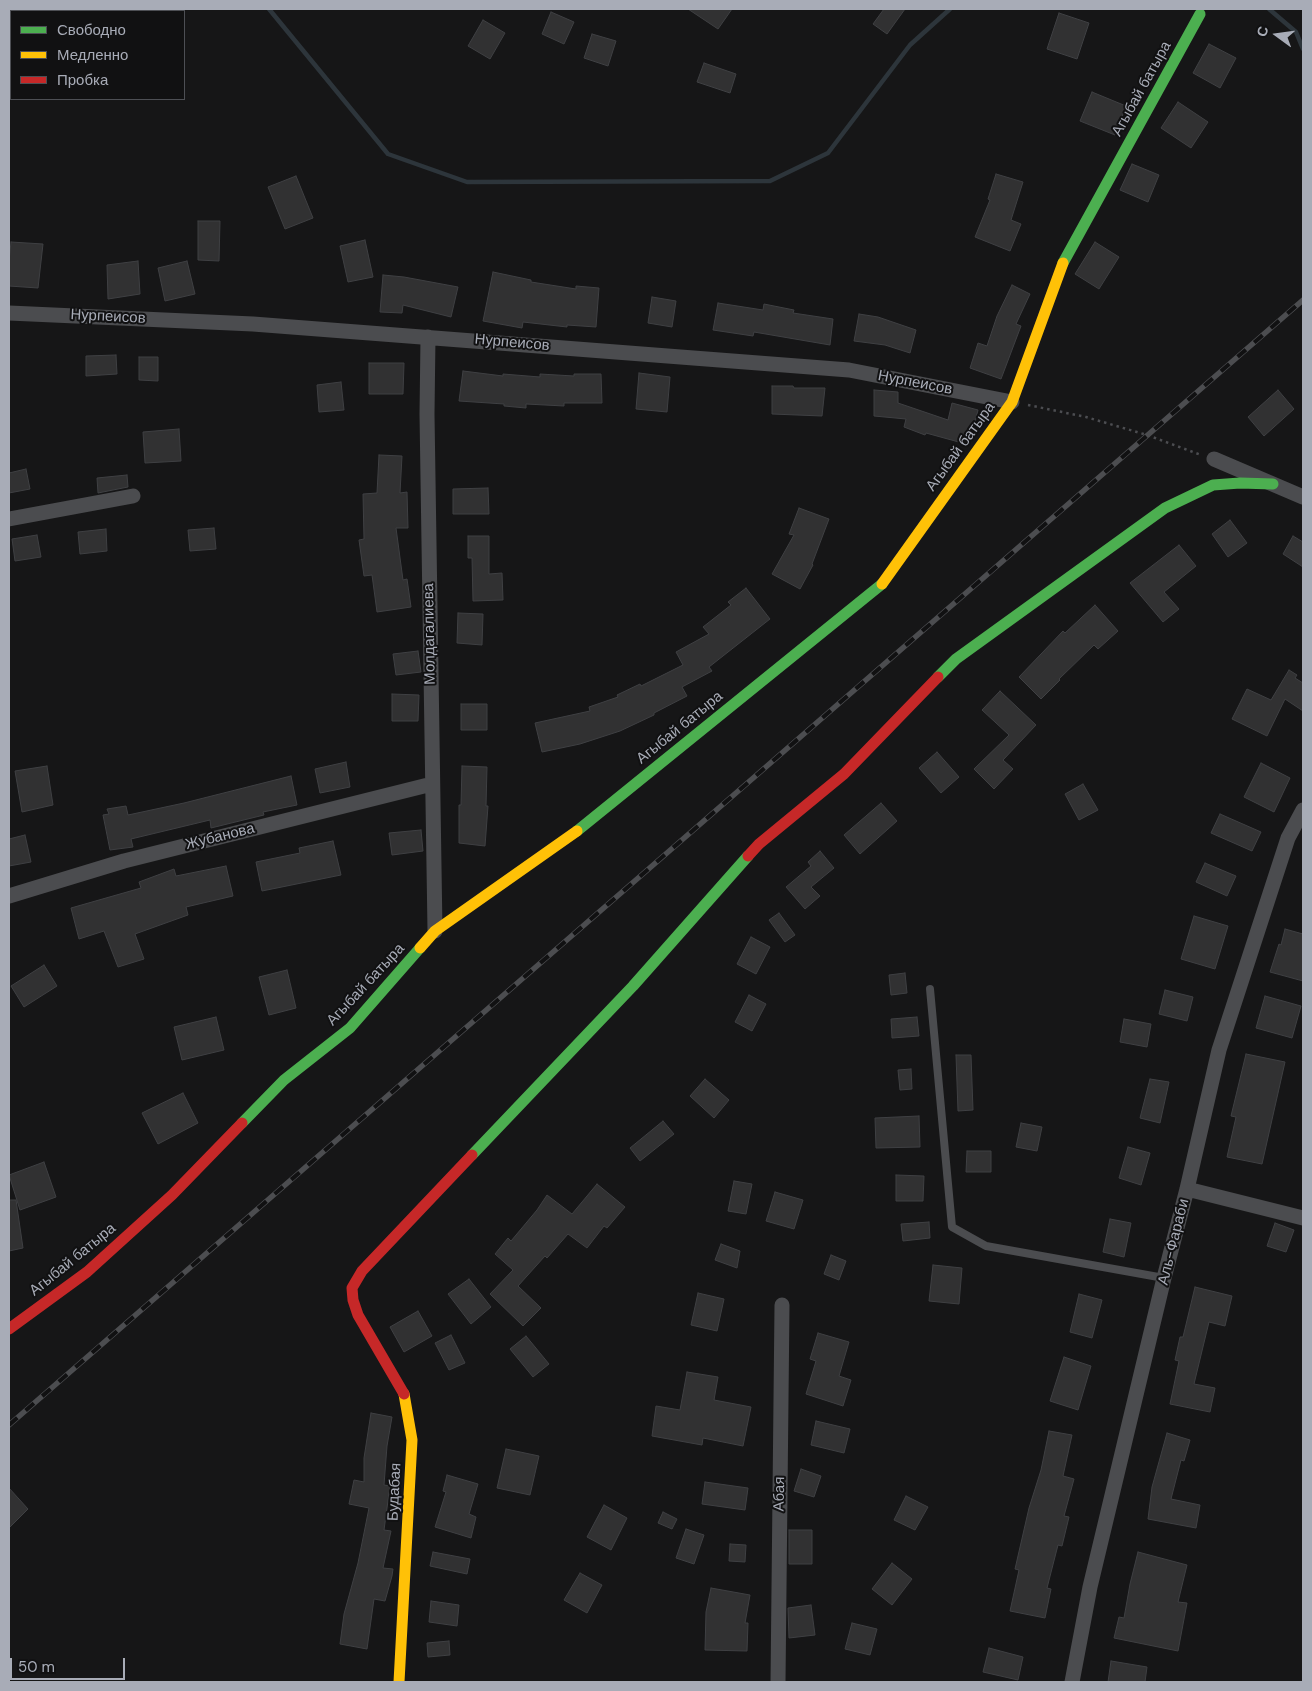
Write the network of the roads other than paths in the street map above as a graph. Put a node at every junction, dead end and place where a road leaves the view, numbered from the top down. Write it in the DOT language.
graph roads {
  1 [pos="1200,14"];
  2 [pos="9,313"];
  3 [pos="428,337"];
  4 [pos="1012,402"];
  5 [pos="1214,459"];
  6 [pos="1273,484"];
  7 [pos="134,496"];
  8 [pos="1303,497"];
  9 [pos="9,520"];
  10 [pos="432,784"];
  11 [pos="1303,810"];
  12 [pos="9,896"];
  13 [pos="435,931"];
  14 [pos="930,989"];
  15 [pos="1187,1189"];
  16 [pos="1303,1218"];
  17 [pos="1164,1278"];
  18 [pos="782,1305"];
  19 [pos="9,1330"];
  20 [pos="399,1682"];
  21 [pos="778,1682"];
  22 [pos="1072,1682"];
  1 -- 4 [label="street, Агыбай батыра"];
  2 -- 3 [label="street, Нурпеисов"];
  3 -- 4 [label="street, Нурпеисов"];
  3 -- 10 [label="street, Молдагалиева"];
  4 -- 13 [label="street, Агыбай батыра"];
  5 -- 6 [label="street"];
  6 -- 8 [label="street"];
  6 -- 20 [label="street, Будабая"];
  7 -- 9 [label="street"];
  10 -- 12 [label="street, Жубанова"];
  10 -- 13 [label="street, Молдагалиева"];
  11 -- 15 [label="street, Аль-Фараби"];
  13 -- 19 [label="street, Агыбай батыра"];
  14 -- 17 [label="lane"];
  15 -- 16 [label="street"];
  15 -- 17 [label="street, Аль-Фараби"];
  17 -- 22 [label="street, Аль-Фараби"];
  18 -- 21 [label="street, Абая"];
}
